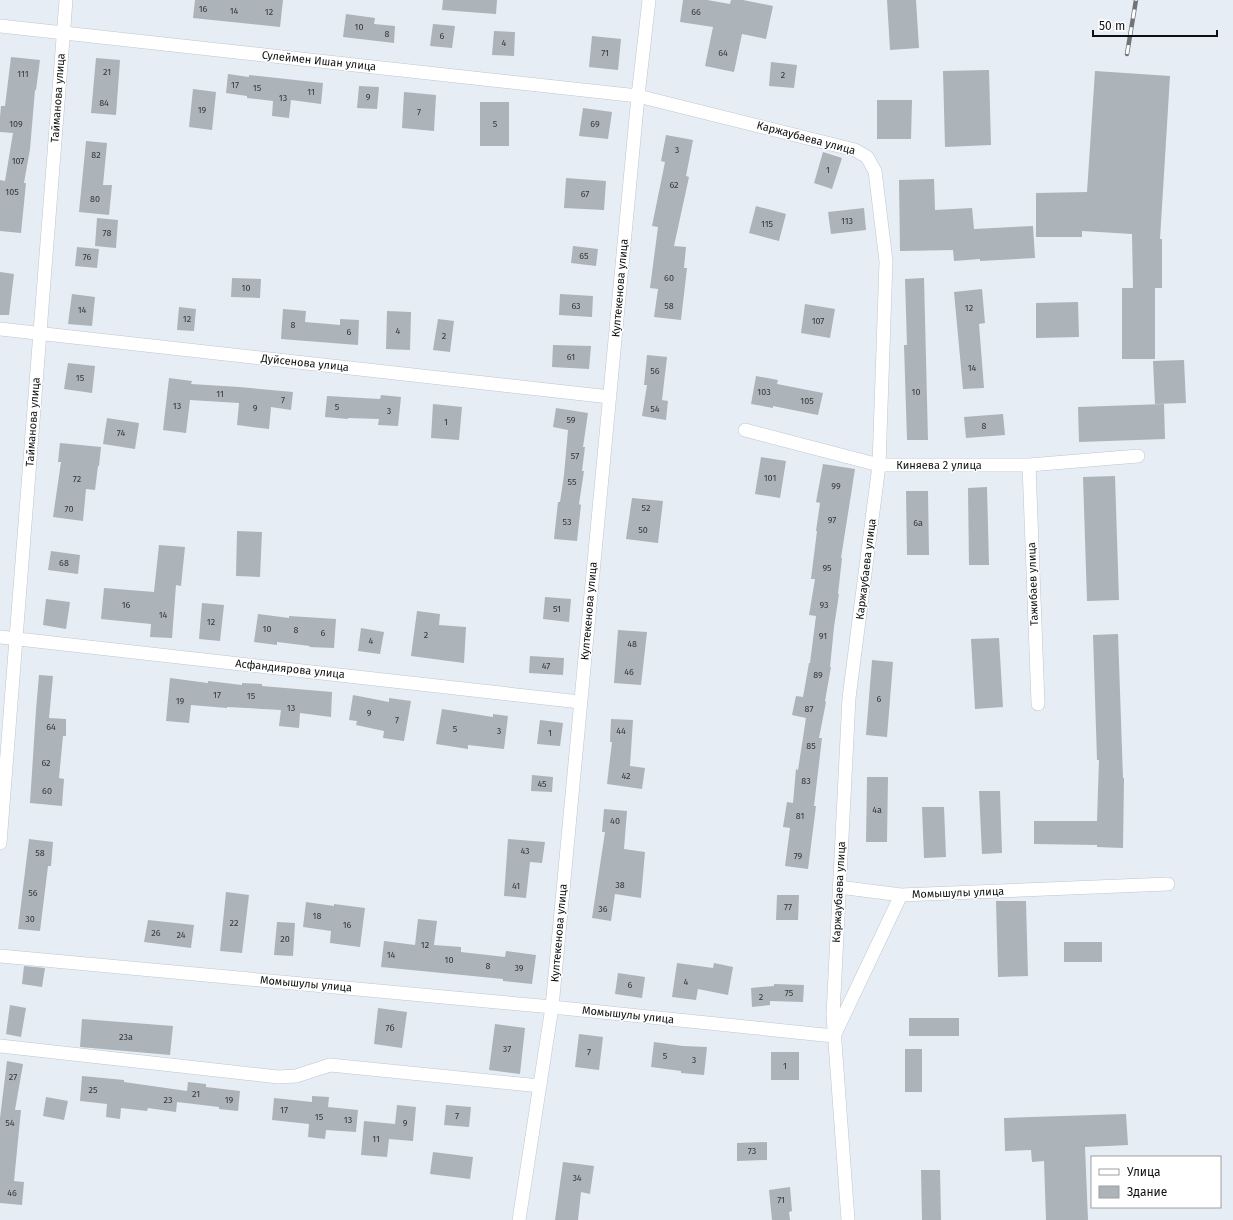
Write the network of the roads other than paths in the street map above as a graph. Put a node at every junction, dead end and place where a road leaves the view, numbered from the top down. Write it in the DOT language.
graph roads {
  1 [pos="66,0"];
  2 [pos="649,0"];
  3 [pos="0,26"];
  4 [pos="63,33"];
  5 [pos="638,96"];
  6 [pos="0,329"];
  7 [pos="40,333"];
  8 [pos="610,397"];
  9 [pos="745,430"];
  10 [pos="1138,456"];
  11 [pos="879,465"];
  12 [pos="1029,465"];
  13 [pos="0,637"];
  14 [pos="16,638"];
  15 [pos="580,702"];
  16 [pos="1038,704"];
  17 [pos="0,843"];
  18 [pos="1168,884"];
  19 [pos="839,887"];
  20 [pos="901,895"];
  21 [pos="0,956"];
  22 [pos="552,1007"];
  23 [pos="834,1036"];
  24 [pos="0,1046"];
  25 [pos="540,1086"];
  26 [pos="519,1220"];
  27 [pos="848,1220"];
  1 -- 4 [label="street, Тайманова улица"];
  2 -- 5 [label="street, Култекенова улица"];
  3 -- 4 [label="street, Сулеймен Ишан улица"];
  4 -- 5 [label="street, Сулеймен Ишан улица"];
  4 -- 7 [label="street, Тайманова улица"];
  5 -- 8 [label="street, Култекенова улица"];
  5 -- 11 [label="street, Каржаубаева улица"];
  6 -- 7 [label="street, Дуйсенова улица"];
  7 -- 8 [label="street, Дуйсенова улица"];
  7 -- 14 [label="street, Тайманова улица"];
  8 -- 15 [label="street, Култекенова улица"];
  9 -- 11 [label="street, Киняева 2 улица"];
  10 -- 12 [label="street, Киняева 2 улица"];
  11 -- 12 [label="street, Киняева 2 улица"];
  11 -- 19 [label="street, Каржаубаева улица"];
  12 -- 16 [label="street, Тажибаев улица"];
  13 -- 14 [label="street, Асфандиярова улица"];
  14 -- 15 [label="street, Асфандиярова улица"];
  14 -- 17 [label="street, Тайманова улица"];
  15 -- 22 [label="street, Култекенова улица"];
  18 -- 20 [label="street, Момышулы улица"];
  19 -- 20 [label="street"];
  19 -- 23 [label="street, Каржаубаева улица"];
  20 -- 23 [label="street, Момышулы улица"];
  21 -- 22 [label="street, Момышулы улица"];
  22 -- 23 [label="street, Момышулы улица"];
  22 -- 25 [label="street, Култекенова улица"];
  23 -- 27 [label="street, Каржаубаева улица"];
  24 -- 25 [label="street"];
  25 -- 26 [label="street, Култекенова улица"];
}
